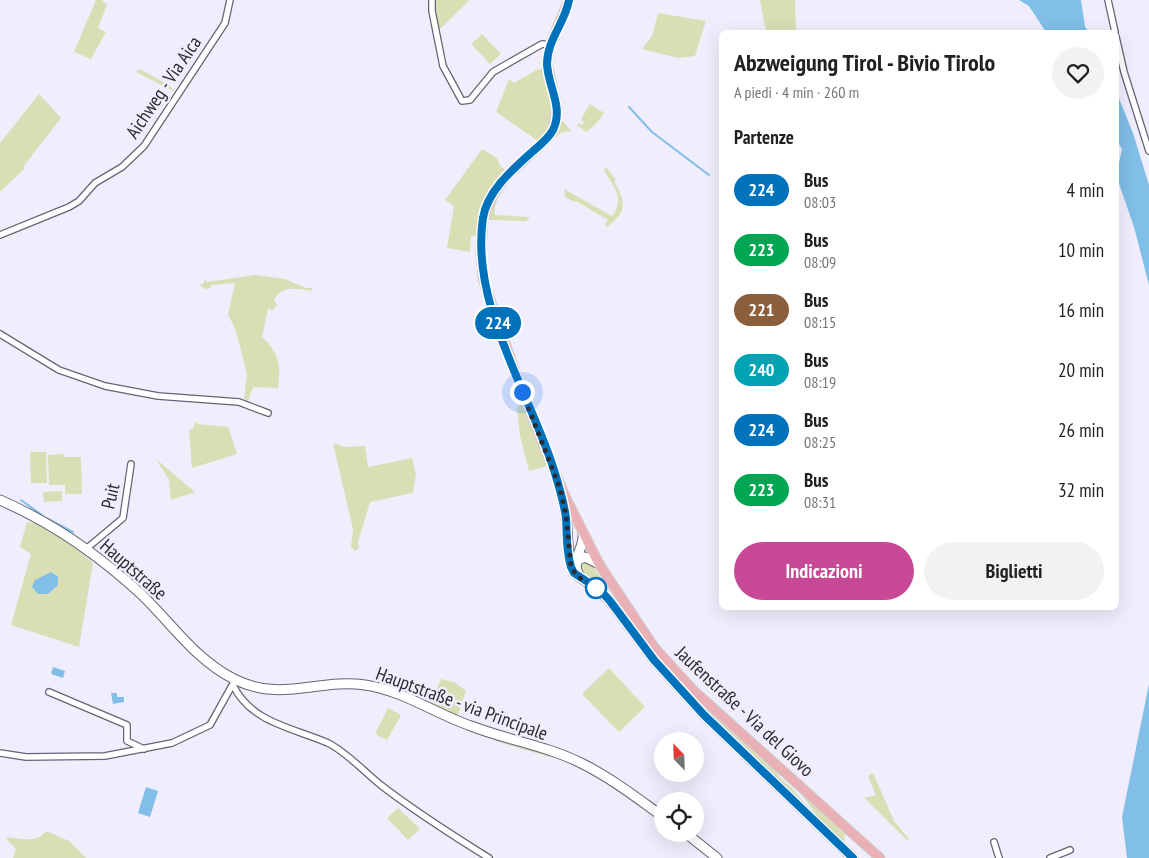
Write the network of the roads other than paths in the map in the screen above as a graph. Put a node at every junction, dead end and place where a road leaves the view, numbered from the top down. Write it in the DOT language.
graph roads {
  1 [pos="230,0"];
  2 [pos="432,0"];
  3 [pos="569,0"];
  4 [pos="1108,0"];
  5 [pos="1115,30"];
  6 [pos="550,44"];
  7 [pos="1119,50"];
  8 [pos="1149,151"];
  9 [pos="0,235"];
  10 [pos="0,334"];
  11 [pos="268,413"];
  12 [pos="131,464"];
  13 [pos="554,467"];
  14 [pos="0,500"];
  15 [pos="586,541"];
  16 [pos="86,549"];
  17 [pos="568,557"];
  18 [pos="599,564"];
  19 [pos="576,565"];
  20 [pos="581,578"];
  21 [pos="233,683"];
  22 [pos="49,692"];
  23 [pos="144,749"];
  24 [pos="0,753"];
  25 [pos="654,811"];
  26 [pos="697,842"];
  27 [pos="994,842"];
  28 [pos="1070,850"];
  29 [pos="489,858"];
  30 [pos="717,858"];
  31 [pos="853,858"];
  32 [pos="880,858"];
  33 [pos="999,858"];
  34 [pos="1050,858"];
  1 -- 9 [label="street, Aichweg - Via Aica"];
  2 -- 6 [label="street"];
  3 -- 6 [label="main road, Jaufenstraße - Via del Giovo"];
  4 -- 5 [label="street"];
  6 -- 13 [label="main road, Jaufenstraße - Via del Giovo"];
  7 -- 8 [label="street"];
  10 -- 11 [label="street"];
  12 -- 16 [label="street, Puit"];
  13 -- 15 [label="main road, Jaufenstraße - Via del Giovo"];
  13 -- 17 [label="street"];
  14 -- 16 [label="street, Hauptstraße"];
  15 -- 17 [label="street"];
  15 -- 18 [label="main road, Jaufenstraße - Via del Giovo"];
  15 -- 19 [label="street"];
  16 -- 21 [label="street, Hauptstraße"];
  17 -- 20 [label="street"];
  18 -- 19 [label="street"];
  18 -- 32 [label="main road, Jaufenstraße - Via del Giovo"];
  19 -- 20 [label="street"];
  20 -- 31 [label="street"];
  21 -- 23 [label="street"];
  21 -- 25 [label="street, Hauptstraße - via Principale"];
  21 -- 29 [label="street"];
  22 -- 23 [label="street"];
  23 -- 24 [label="street"];
  26 -- 30 [label="street"];
  27 -- 33 [label="street"];
  28 -- 34 [label="street"];
}
